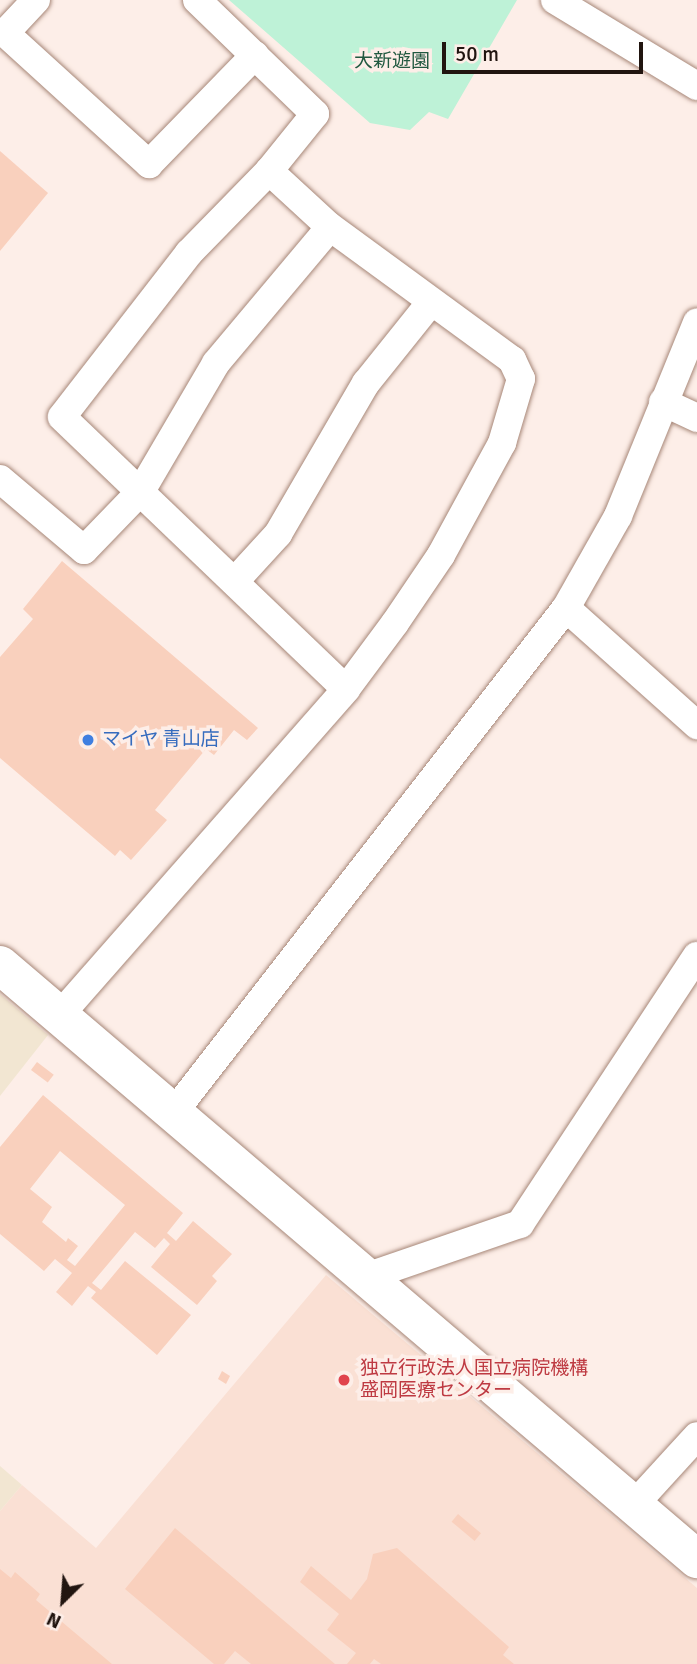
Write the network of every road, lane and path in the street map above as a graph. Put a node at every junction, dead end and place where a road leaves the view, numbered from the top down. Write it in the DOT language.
graph roads {
  1 [pos="36,0"];
  2 [pos="197,0"];
  3 [pos="555,0"];
  4 [pos="255,55"];
  5 [pos="697,86"];
  6 [pos="269,171"];
  7 [pos="330,227"];
  8 [pos="431,302"];
  9 [pos="697,322"];
  10 [pos="663,402"];
  11 [pos="697,418"];
  12 [pos="0,479"];
  13 [pos="141,491"];
  14 [pos="235,581"];
  15 [pos="566,608"];
  16 [pos="346,689"];
  17 [pos="697,725"];
  18 [pos="697,956"];
  19 [pos="0,965"];
  20 [pos="59,1016"];
  21 [pos="174,1112"];
  22 [pos="366,1277"];
  23 [pos="697,1436"];
  24 [pos="634,1506"];
  25 [pos="697,1559"];
  1 -- 4 [label="street"];
  2 -- 4 [label="street"];
  3 -- 5 [label="street"];
  4 -- 6 [label="street"];
  6 -- 7 [label="street"];
  6 -- 13 [label="street"];
  7 -- 8 [label="street"];
  7 -- 13 [label="street"];
  8 -- 14 [label="street"];
  8 -- 16 [label="street"];
  9 -- 10 [label="street"];
  10 -- 11 [label="street"];
  10 -- 15 [label="street"];
  12 -- 13 [label="street"];
  13 -- 14 [label="street"];
  14 -- 16 [label="street"];
  15 -- 17 [label="street"];
  15 -- 21 [label="street"];
  16 -- 20 [label="street"];
  18 -- 22 [label="street"];
  19 -- 20 [label="street"];
  20 -- 21 [label="street"];
  21 -- 22 [label="street"];
  22 -- 24 [label="street"];
  23 -- 24 [label="street"];
  24 -- 25 [label="street"];
}
